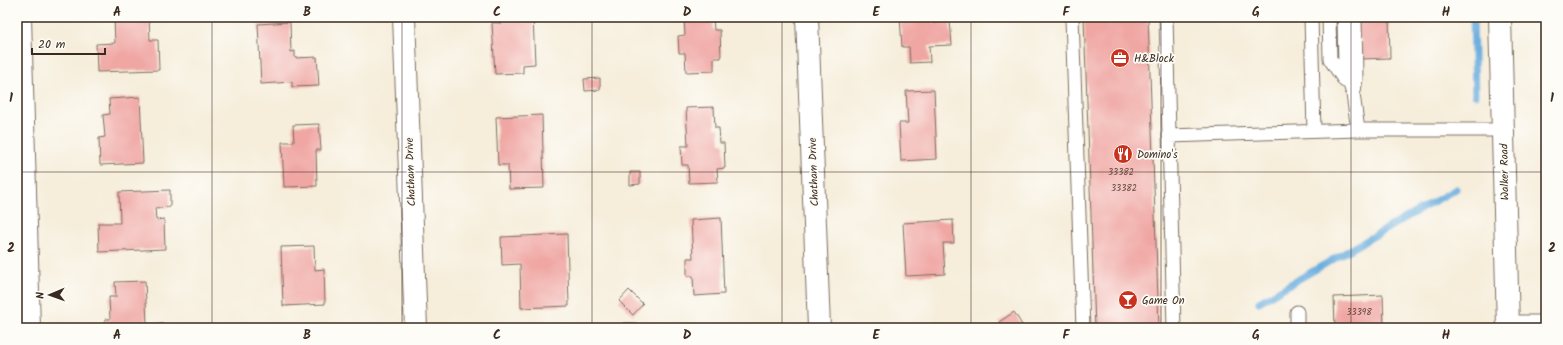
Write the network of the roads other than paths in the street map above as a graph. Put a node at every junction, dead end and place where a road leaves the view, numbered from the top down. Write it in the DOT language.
graph roads {
  1 [pos="20,17"];
  2 [pos="404,17"];
  3 [pos="807,17"];
  4 [pos="1072,17"];
  5 [pos="1166,17"];
  6 [pos="1311,17"];
  7 [pos="1330,17"];
  8 [pos="1344,17"];
  9 [pos="1355,17"];
  10 [pos="1500,17"];
  11 [pos="1353,94"];
  12 [pos="1358,130"];
  13 [pos="1503,130"];
  14 [pos="1314,131"];
  15 [pos="1170,136"];
  16 [pos="1297,312"];
  17 [pos="1546,322"];
  18 [pos="1508,325"];
  19 [pos="29,328"];
  20 [pos="416,328"];
  21 [pos="819,328"];
  22 [pos="1082,328"];
  23 [pos="1174,328"];
  24 [pos="1297,328"];
  1 -- 19 [label="street"];
  2 -- 20 [label="street, Chatham Drive"];
  3 -- 21 [label="street, Chatham Drive"];
  4 -- 22 [label="lane"];
  5 -- 15 [label="lane"];
  6 -- 14 [label="lane"];
  7 -- 11 [label="lane"];
  8 -- 11 [label="lane"];
  9 -- 11 [label="lane"];
  10 -- 13 [label="street, Walker Road"];
  11 -- 12 [label="lane"];
  12 -- 13 [label="lane"];
  12 -- 14 [label="lane"];
  13 -- 18 [label="street, Walker Road"];
  14 -- 15 [label="lane"];
  15 -- 23 [label="lane"];
  16 -- 24 [label="lane"];
  17 -- 18 [label="lane"];
}
